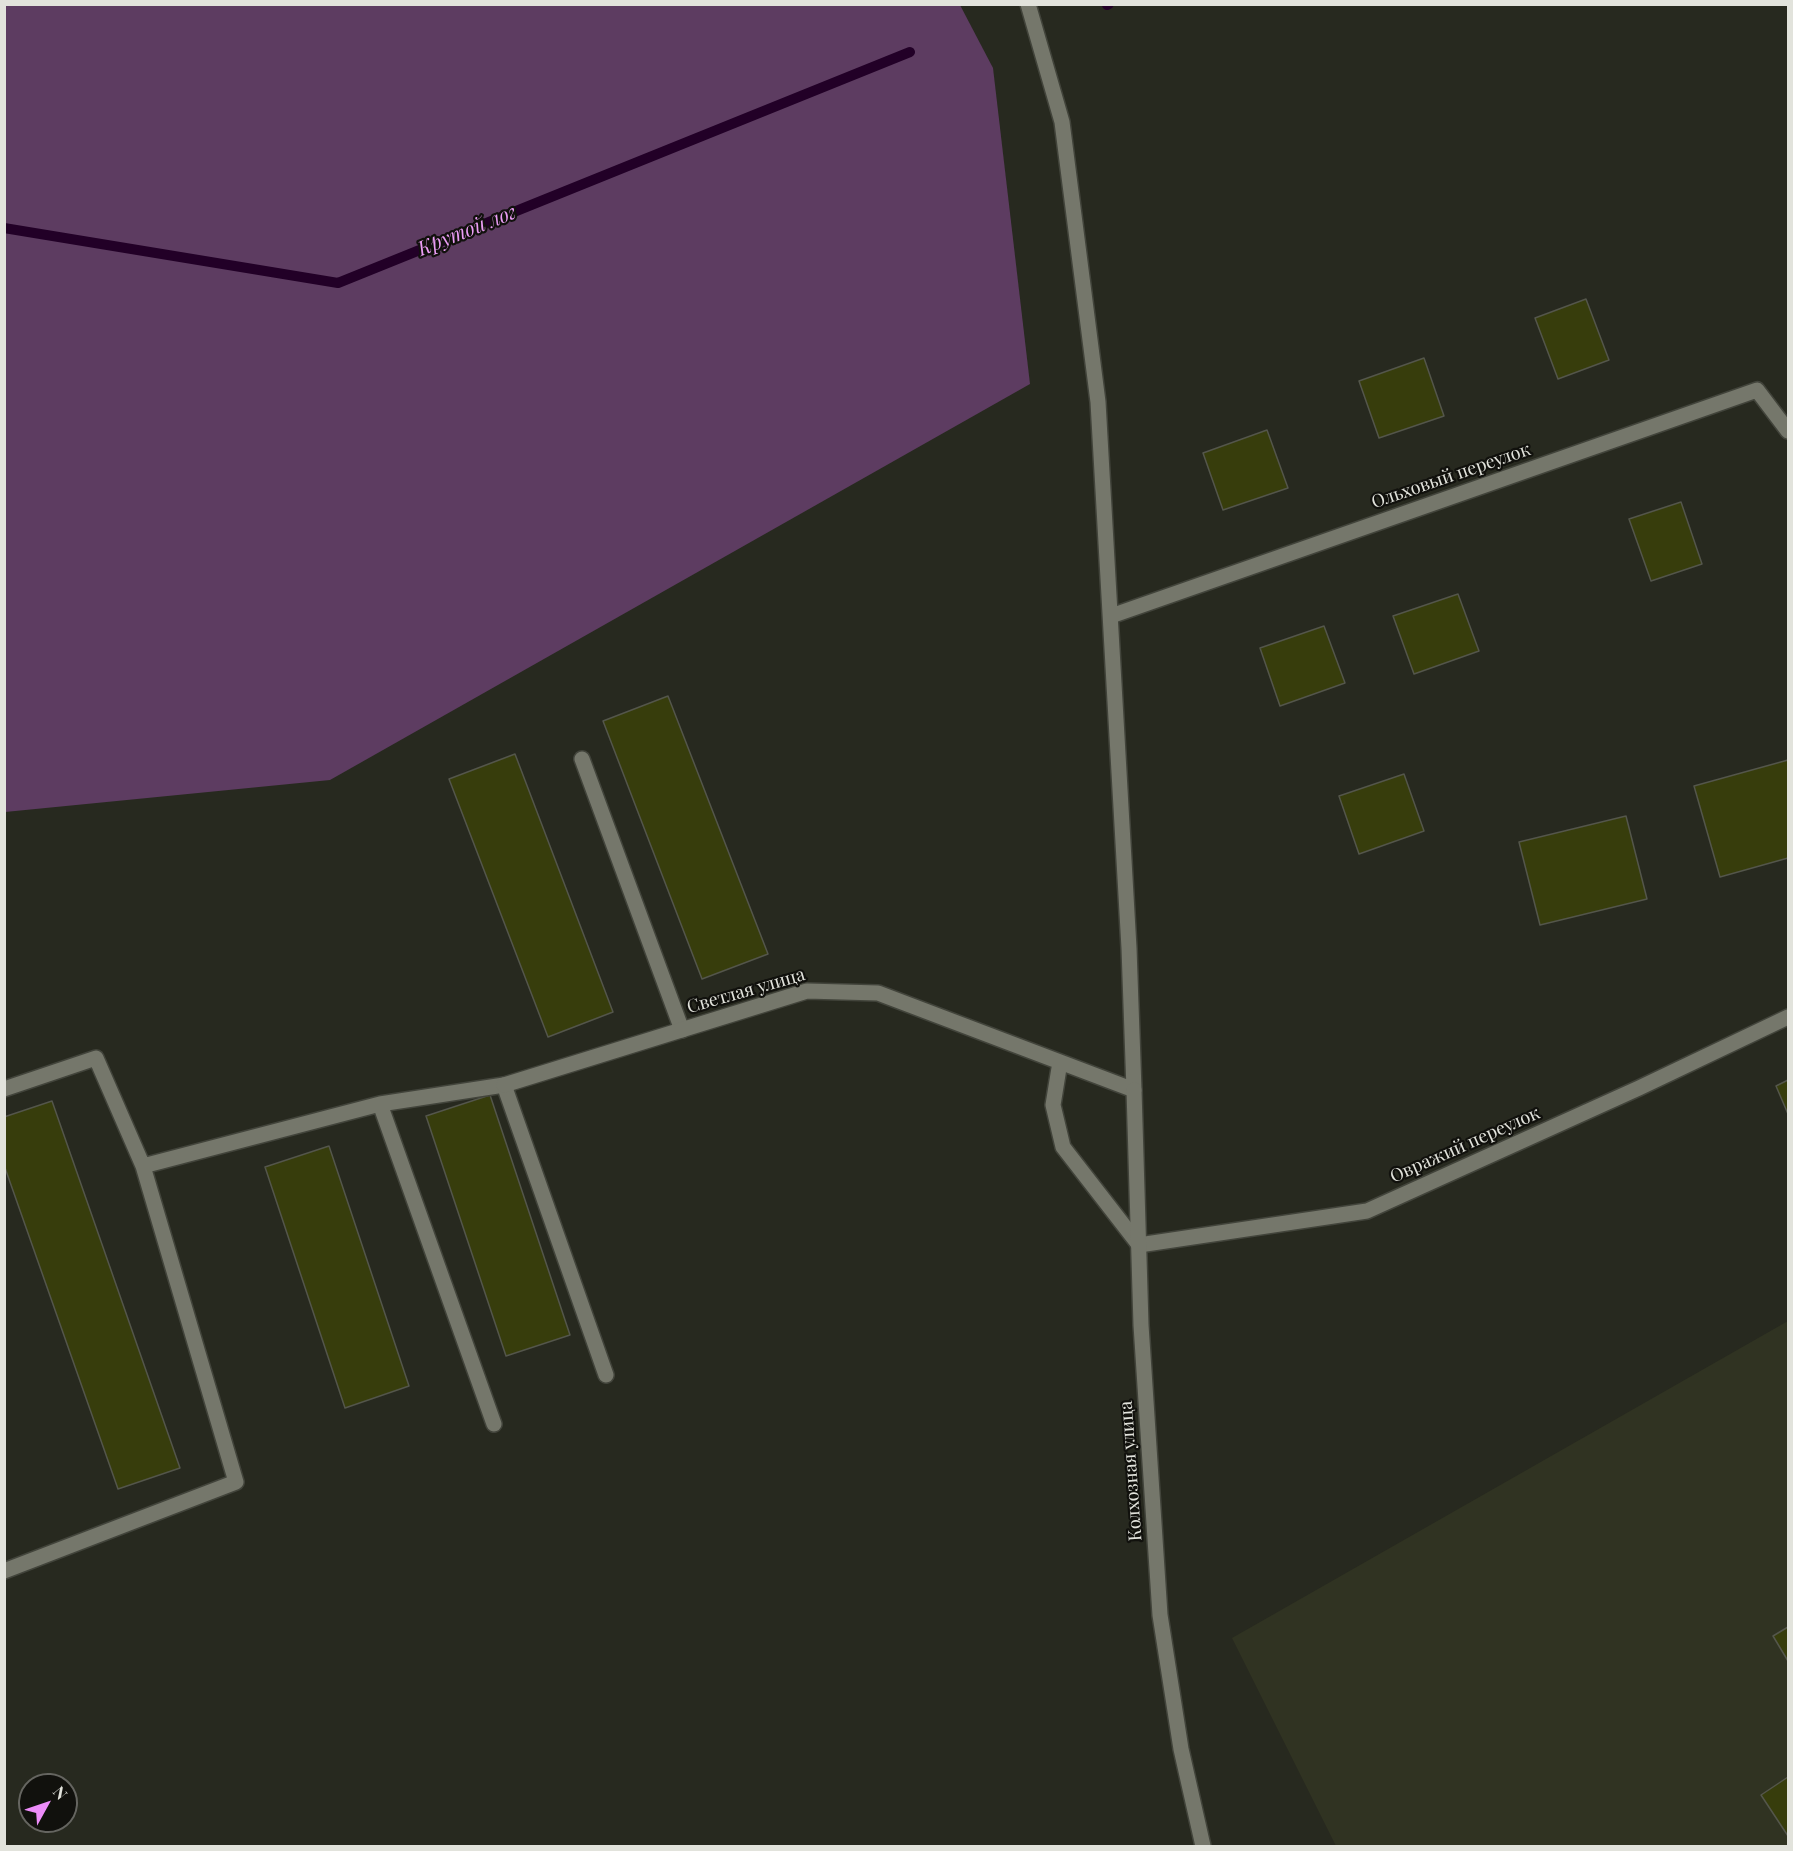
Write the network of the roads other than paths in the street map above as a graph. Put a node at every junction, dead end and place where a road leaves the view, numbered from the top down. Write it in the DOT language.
graph roads {
  1 [pos="1028,4"];
  2 [pos="1788,430"];
  3 [pos="1111,616"];
  4 [pos="582,759"];
  5 [pos="1788,1017"];
  6 [pos="682,1030"];
  7 [pos="1060,1062"];
  8 [pos="504,1085"];
  9 [pos="4,1089"];
  10 [pos="1134,1090"];
  11 [pos="380,1104"];
  12 [pos="143,1166"];
  13 [pos="1138,1245"];
  14 [pos="606,1375"];
  15 [pos="494,1424"];
  16 [pos="4,1571"];
  17 [pos="1203,1846"];
  1 -- 3 [label="street, Колхозная улица"];
  2 -- 3 [label="street, Ольховый переулок"];
  3 -- 10 [label="street, Колхозная улица"];
  4 -- 6 [label="street"];
  5 -- 13 [label="street, Овражий переулок"];
  6 -- 7 [label="street, Светлая улица"];
  6 -- 8 [label="street, Светлая улица"];
  7 -- 10 [label="street, Светлая улица"];
  7 -- 13 [label="street"];
  8 -- 11 [label="street, Светлая улица"];
  8 -- 14 [label="street"];
  9 -- 12 [label="street"];
  10 -- 13 [label="street, Колхозная улица"];
  11 -- 12 [label="street, Светлая улица"];
  11 -- 15 [label="street"];
  12 -- 16 [label="street"];
  13 -- 17 [label="street, Колхозная улица"];
}
